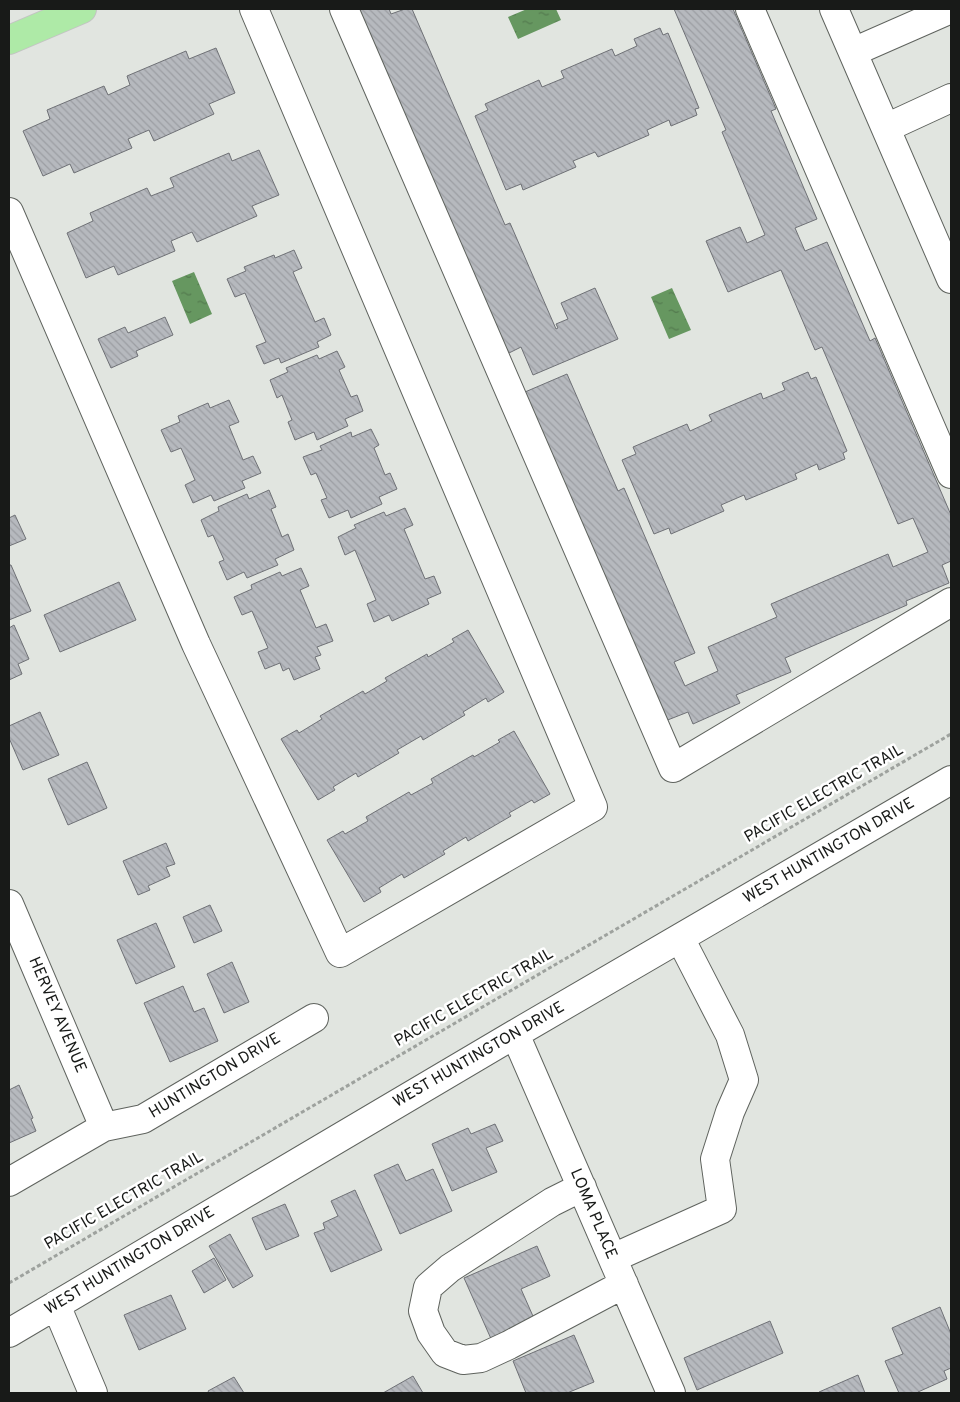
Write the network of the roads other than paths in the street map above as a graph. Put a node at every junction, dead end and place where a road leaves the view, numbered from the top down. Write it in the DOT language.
graph roads {
  1 [pos="82,9"];
  2 [pos="254,9"];
  3 [pos="344,9"];
  4 [pos="750,9"];
  5 [pos="834,9"];
  6 [pos="951,10"];
  7 [pos="9,40"];
  8 [pos="853,52"];
  9 [pos="951,98"];
  10 [pos="886,128"];
  11 [pos="9,212"];
  12 [pos="951,279"];
  13 [pos="951,474"];
  14 [pos="951,602"];
  15 [pos="951,780"];
  16 [pos="9,904"];
  17 [pos="680,938"];
  18 [pos="314,1018"];
  19 [pos="515,1034"];
  20 [pos="104,1127"];
  21 [pos="9,1182"];
  22 [pos="582,1187"];
  23 [pos="613,1258"];
  24 [pos="624,1284"];
  25 [pos="56,1304"];
  26 [pos="9,1333"];
  27 [pos="93,1393"];
  28 [pos="672,1393"];
  1 -- 7 [label="main road"];
  2 -- 11 [label="street"];
  3 -- 14 [label="street"];
  4 -- 13 [label="street"];
  5 -- 8 [label="street"];
  6 -- 8 [label="street"];
  8 -- 10 [label="street"];
  9 -- 10 [label="street"];
  10 -- 12 [label="street"];
  15 -- 17 [label="street, WEST HUNTINGTON DRIVE"];
  16 -- 20 [label="street, HERVEY AVENUE"];
  17 -- 19 [label="street, WEST HUNTINGTON DRIVE"];
  17 -- 23 [label="street"];
  18 -- 20 [label="street, HUNTINGTON DRIVE"];
  19 -- 22 [label="street, LOMA PLACE"];
  19 -- 25 [label="street, WEST HUNTINGTON DRIVE"];
  20 -- 21 [label="street, HUNTINGTON DRIVE"];
  22 -- 23 [label="street, LOMA PLACE"];
  22 -- 24 [label="street"];
  23 -- 24 [label="street, LOMA PLACE"];
  24 -- 28 [label="street, LOMA PLACE"];
  25 -- 26 [label="street, WEST HUNTINGTON DRIVE"];
  25 -- 27 [label="street"];
}
